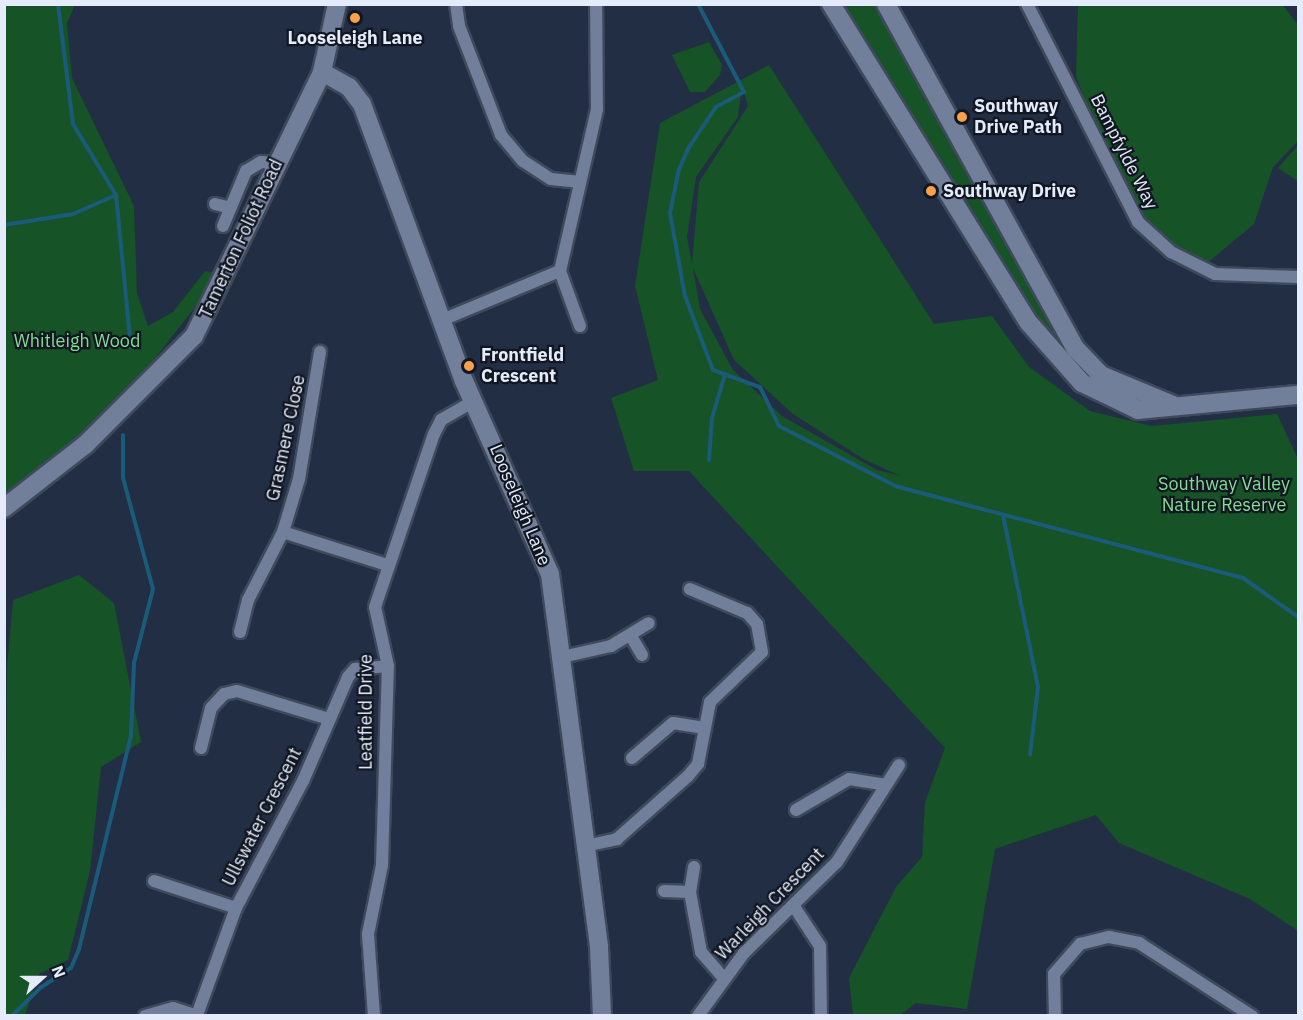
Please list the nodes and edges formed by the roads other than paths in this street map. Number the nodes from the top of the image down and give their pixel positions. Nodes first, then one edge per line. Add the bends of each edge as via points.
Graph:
1 (337, 4) edge
2 (456, 4) edge
3 (596, 4) edge
4 (831, 4) edge
5 (886, 4) edge
6 (1027, 4) edge
7 (322, 72) junction
8 (276, 163) junction
9 (578, 182) junction
10 (215, 204) dead end
11 (231, 208) junction
12 (223, 226) dead end
13 (560, 271) junction
14 (1299, 277) edge
15 (442, 320) junction
16 (580, 326) dead end
17 (320, 351) dead end
18 (1299, 395) edge
19 (472, 402) junction
20 (1180, 407) junction
21 (4, 508) edge
22 (283, 532) junction
23 (387, 565) junction
24 (708, 581) dead end
25 (690, 589) dead end
26 (704, 595) junction
27 (650, 623) dead end
28 (240, 632) dead end
29 (630, 636) junction
30 (642, 655) dead end
31 (562, 657) junction
32 (388, 666) junction
33 (329, 719) junction
34 (705, 728) junction
35 (201, 748) dead end
36 (632, 758) dead end
37 (899, 765) dead end
38 (885, 785) junction
39 (796, 810) dead end
40 (585, 846) junction
41 (694, 867) dead end
42 (153, 881) dead end
43 (664, 891) dead end
44 (690, 892) junction
45 (236, 908) junction
46 (795, 909) junction
47 (724, 978) junction
48 (145, 1016) edge
49 (197, 1016) edge
50 (374, 1016) edge
51 (602, 1016) edge
52 (698, 1016) edge
53 (821, 1016) edge
54 (1055, 1016) edge
55 (1252, 1016) edge

1 - 7 street, Tamerton Foliot Road
2 - 9 street via 459,26 501,135 523,161 551,179
3 - 9 street via 597,109
4 - 20 street via 1050,349 1082,383 1119,403 1138,410
5 - 20 street via 1076,349 1101,375
6 - 14 street, Bampfylde Way via 1138,222 1188,263 1215,274
7 - 8 street, Tamerton Foliot Road
7 - 15 street, Looseleigh Lane via 349,87 362,104
8 - 11 street via 261,162 246,171
8 - 21 street, Tamerton Foliot Road via 225,280 194,336 85,445
9 - 13 street
10 - 11 street
11 - 12 street
13 - 15 street
13 - 16 street
15 - 19 street, Looseleigh Lane
17 - 22 street, Grasmere Close via 299,479
18 - 20 street
19 - 23 street, Leatfield Drive via 441,420
19 - 31 street, Looseleigh Lane via 550,574
22 - 23 street
22 - 28 street, Grasmere Close via 248,600
23 - 32 street, Leatfield Drive via 375,607
24 - 26 street
25 - 26 street
26 - 34 street via 747,613 757,624 762,652 714,697
27 - 29 street
29 - 30 street
29 - 31 street
31 - 40 street, Looseleigh Lane
32 - 33 street, Ullswater Crescent via 355,669
32 - 50 street, Leatfield Drive via 382,865 369,934
33 - 35 street via 237,691 224,694 211,708
33 - 45 street, Ullswater Crescent
34 - 36 street via 673,723
34 - 40 street via 698,764 688,776 617,839
37 - 38 street, Warleigh Crescent
38 - 39 street via 849,779
38 - 46 street, Warleigh Crescent via 837,862
40 - 51 street, Looseleigh Lane
41 - 44 street
42 - 45 street
43 - 44 street
44 - 47 street via 701,952
45 - 49 street, Ullswater Crescent
46 - 47 street, Warleigh Crescent
46 - 53 street via 820,946
47 - 52 street, Warleigh Crescent
48 - 49 street via 173,1008
54 - 55 street via 1054,974 1080,944 1109,937 1139,943

